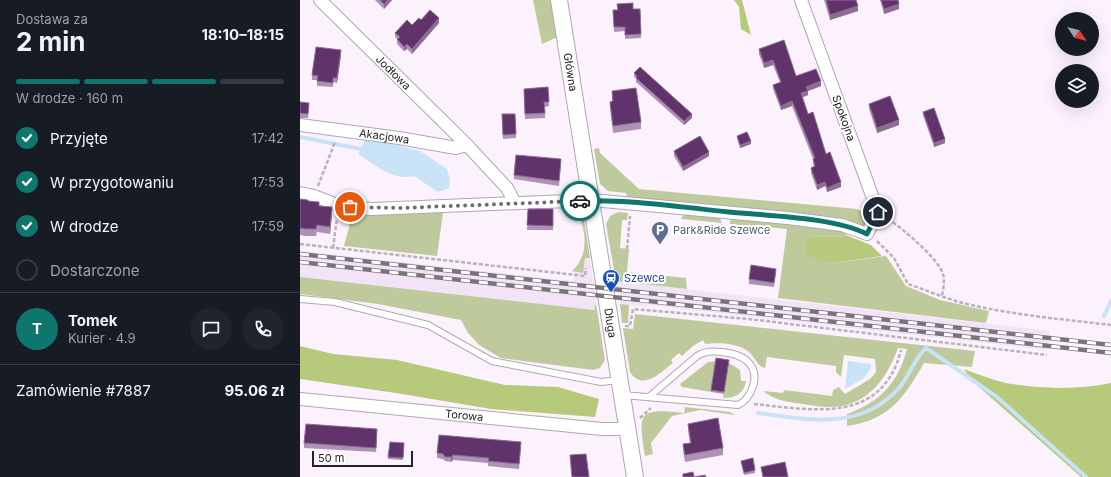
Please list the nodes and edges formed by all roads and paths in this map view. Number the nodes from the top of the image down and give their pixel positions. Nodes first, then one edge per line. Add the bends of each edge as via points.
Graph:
1 (320, 0) edge
2 (559, 0) edge
3 (801, 0) edge
4 (300, 125) edge
5 (583, 144) joint
6 (467, 145) junction
7 (334, 146) dead end
8 (300, 194) edge
9 (314, 196) junction
10 (592, 200) junction
11 (514, 203) junction
12 (340, 206) junction
13 (630, 211) dead end
14 (878, 212) junction
15 (867, 234) junction
16 (300, 244) edge
17 (333, 248) junction
18 (627, 249) dead end
19 (586, 266) dead end
20 (942, 296) junction
21 (300, 299) edge
22 (620, 325) dead end
23 (1111, 325) edge
24 (901, 350) dead end
25 (1047, 355) dead end
26 (620, 380) junction
27 (622, 395) junction
28 (650, 396) junction
29 (300, 399) edge
30 (743, 403) junction
31 (658, 406) dead end
32 (633, 426) junction
33 (636, 477) edge

1 - 6 street, Jodłowa
2 - 5 street, Główna
3 - 14 street, Spokojna
4 - 6 street, Akacjowa via 456,148
5 - 10 street, Długa
6 - 11 street, Jodłowa via 507,188
7 - 9 path
8 - 9 street
9 - 12 street
10 - 11 street
10 - 15 street via 788,218 842,225
10 - 26 street, Długa
11 - 12 street via 372,208
12 - 17 path
13 - 18 path
14 - 15 street
14 - 20 path via 904,230 933,260 943,274
15 - 20 path via 882,244 894,258 908,284
16 - 17 path
17 - 19 path via 585,276
20 - 23 path via 1016,313
21 - 26 lane via 335,302 428,325 492,361 601,382
22 - 25 path via 630,326 633,309 749,319
24 - 30 path via 898,364 881,389 852,407 838,410 802,409
26 - 27 street, Długa
27 - 28 lane
27 - 32 street, Długa
28 - 30 lane via 738,406
28 - 30 lane via 697,356 711,351 735,353 752,366 753,388
29 - 32 street, Torowa via 594,428
31 - 32 path via 646,410
32 - 33 street, Długa

